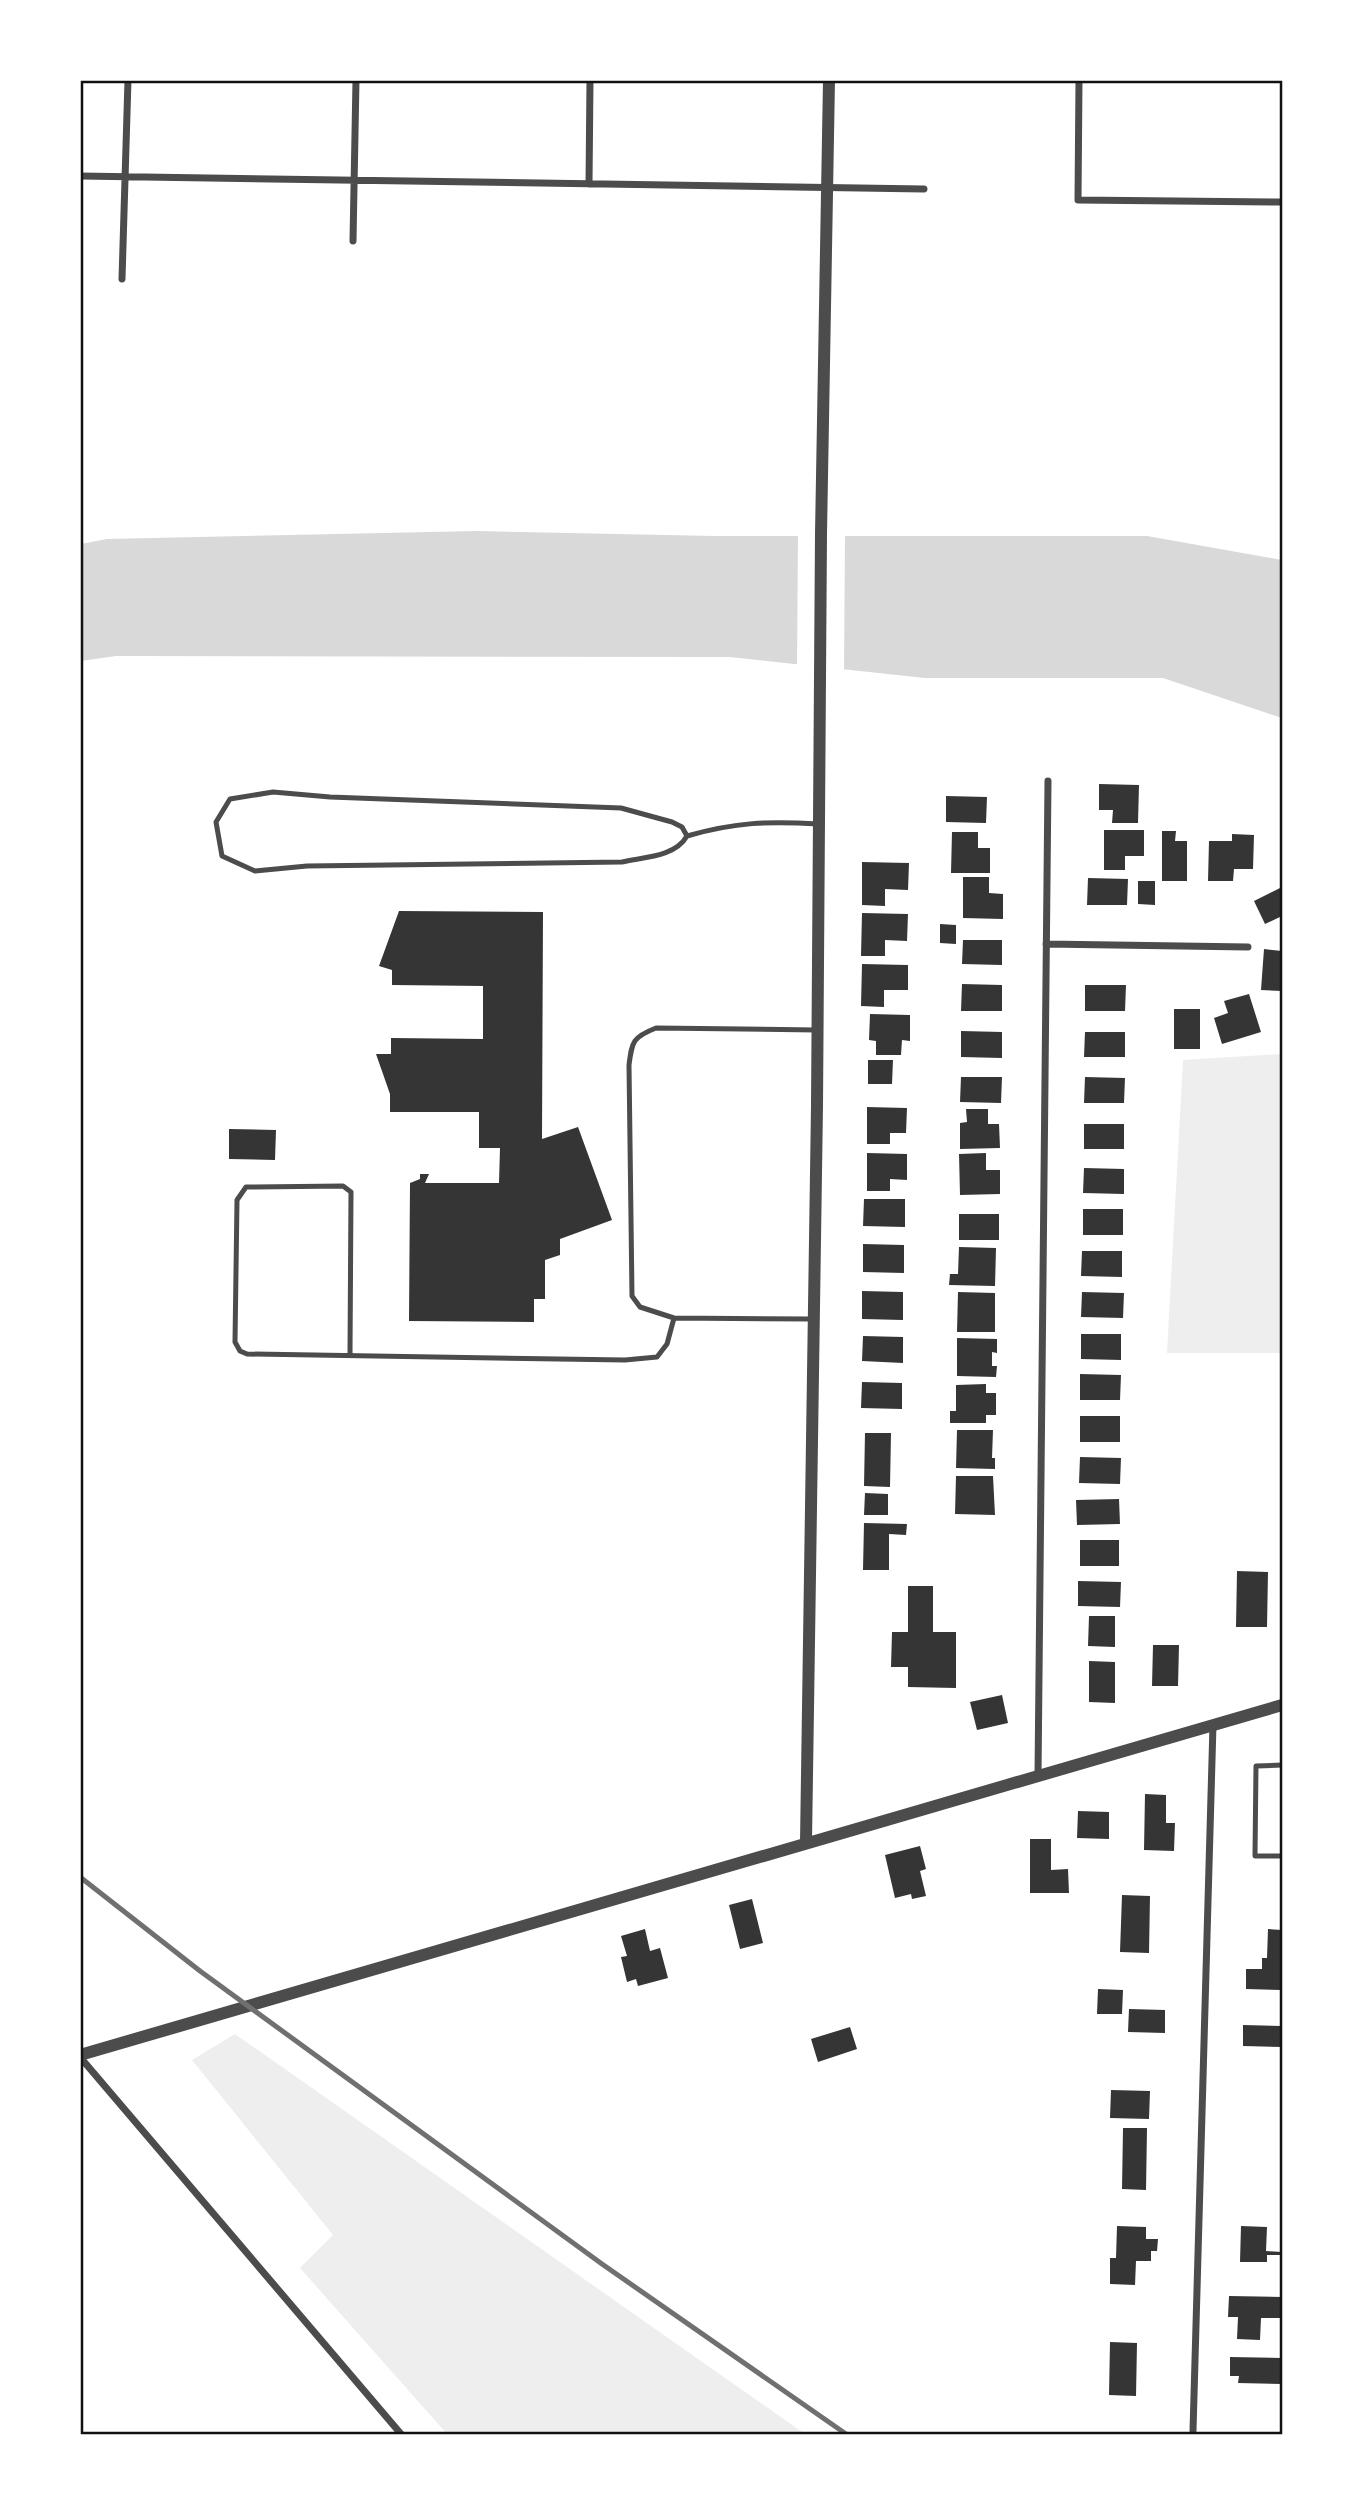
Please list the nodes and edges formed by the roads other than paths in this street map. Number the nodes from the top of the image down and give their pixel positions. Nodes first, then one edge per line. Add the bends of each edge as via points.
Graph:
1 (128, 80) edge
2 (356, 80) edge
3 (590, 80) edge
4 (829, 80) edge
5 (1079, 80) edge
6 (80, 176) edge
7 (126, 177) junction
8 (355, 180) junction
9 (589, 184) junction
10 (827, 188) junction
11 (924, 188) dead end
12 (1283, 202) edge
13 (352, 241) dead end
14 (122, 279) dead end
15 (1048, 781) dead end
16 (819, 824) junction
17 (687, 836) junction
18 (1046, 944) junction
19 (1248, 947) dead end
20 (817, 1030) junction
21 (674, 1318) junction
22 (813, 1318) junction
23 (350, 1355) junction
24 (1283, 1705) edge
25 (1213, 1725) junction
26 (1283, 1765) edge
27 (1038, 1775) junction
28 (806, 1842) junction
29 (1283, 1856) edge
30 (80, 2056) edge
31 (1193, 2431) dead end
32 (401, 2434) edge

1 - 7 street
2 - 8 street
3 - 9 street
4 - 10 street
5 - 12 street via 1078,200
6 - 7 street
7 - 8 street
7 - 14 street
8 - 9 street
8 - 13 street
9 - 10 street
10 - 11 street
10 - 16 street
15 - 18 street
16 - 17 lane via 742,823
16 - 20 street
17 - 17 lane via 672,822 621,808 273,792 230,799 216,822 222,856 255,871 307,866 622,862 669,852
18 - 19 street
18 - 27 street
20 - 21 lane via 656,1027 638,1035 631,1047 632,1296 640,1307
20 - 22 street
21 - 22 lane
21 - 23 lane via 667,1344 657,1357
22 - 28 street
23 - 23 lane via 240,1351 235,1342 237,1200 246,1187 343,1186 351,1192
24 - 25 street
25 - 27 street
25 - 31 street
26 - 29 lane via 1256,1766 1255,1856
27 - 28 street
28 - 30 street
30 - 32 street

